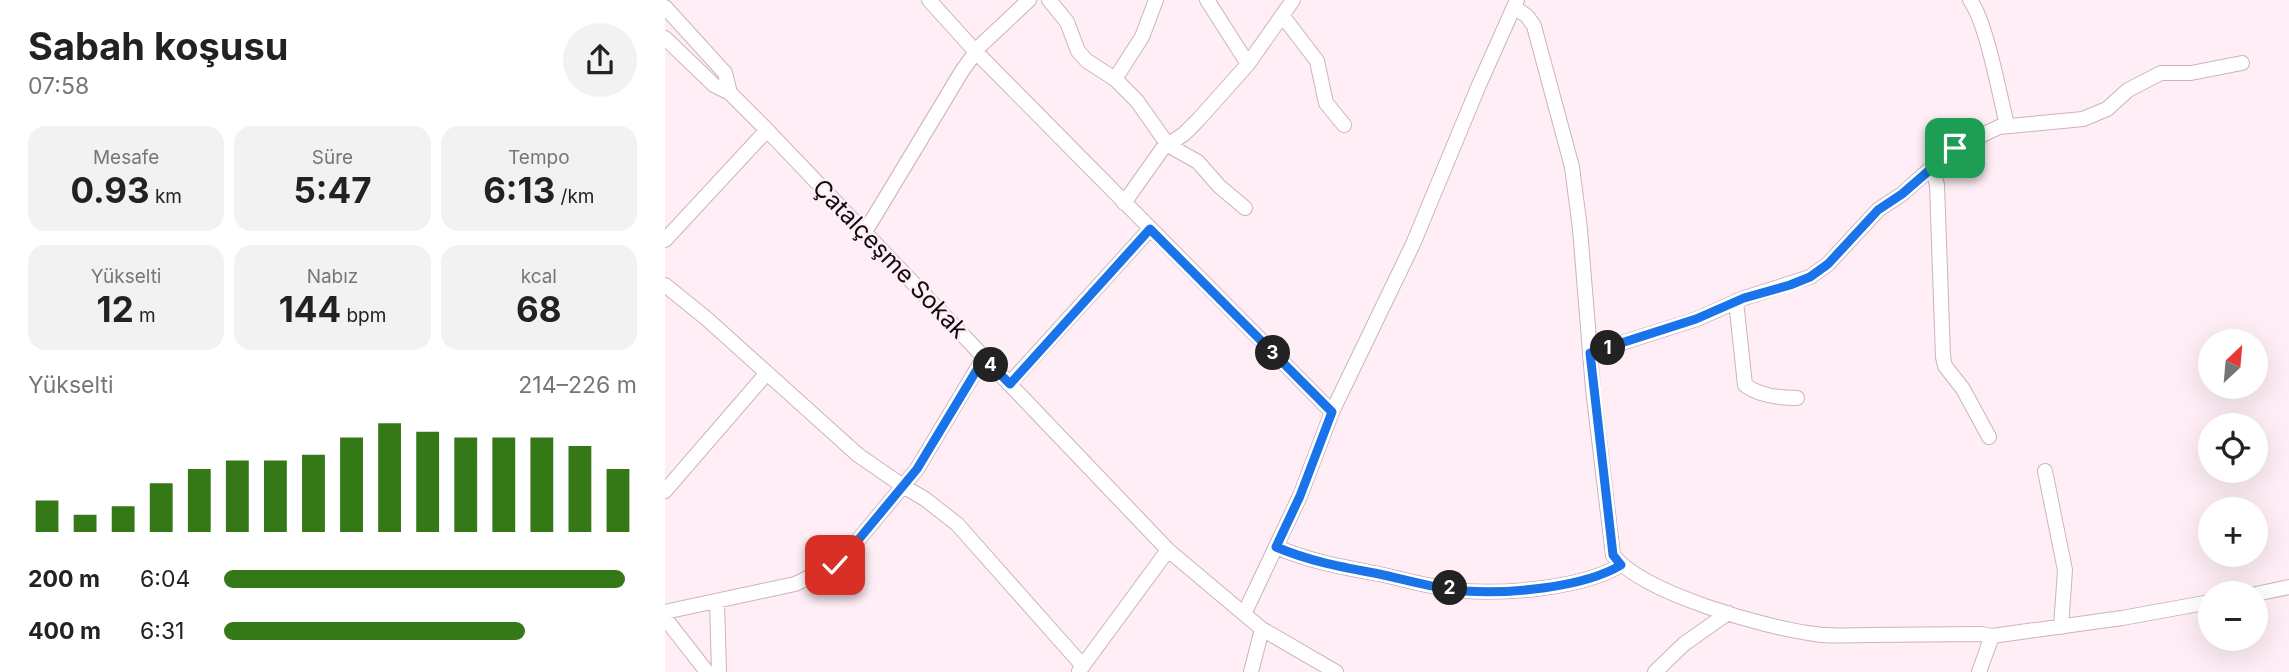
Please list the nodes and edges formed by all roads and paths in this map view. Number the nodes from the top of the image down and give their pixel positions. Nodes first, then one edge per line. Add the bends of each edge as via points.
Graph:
1 (929, 0) edge
2 (1029, 0) edge
3 (1049, 0) edge
4 (1156, 0) edge
5 (1207, 0) edge
6 (1293, 0) edge
7 (1970, 0) edge
8 (1516, 4) edge
9 (665, 7) edge
10 (1015, 7) edge
11 (1282, 15) junction
12 (665, 38) edge
13 (976, 52) junction
14 (2242, 63) dead end
15 (1248, 64) junction
16 (1115, 79) junction
17 (730, 93) junction
18 (1344, 125) dead end
19 (2007, 125) junction
20 (767, 130) junction
21 (1168, 145) junction
22 (1933, 167) junction
23 (1124, 203) junction
24 (1245, 208) dead end
25 (1150, 229) junction
26 (865, 232) junction
27 (665, 240) edge
28 (665, 285) edge
29 (1736, 301) junction
30 (1590, 353) junction
31 (984, 358) junction
32 (766, 374) junction
33 (1010, 384) junction
34 (1797, 398) dead end
35 (1332, 412) junction
36 (1989, 437) dead end
37 (2045, 471) dead end
38 (903, 486) junction
39 (665, 491) edge
40 (1276, 547) junction
41 (1168, 550) junction
42 (1621, 565) junction
43 (2289, 587) edge
44 (2268, 591) edge
45 (717, 602) junction
46 (2198, 604) edge
47 (665, 612) edge
48 (1728, 613) junction
49 (1244, 614) junction
50 (665, 618) edge
51 (2061, 626) junction
52 (1262, 629) junction
53 (1992, 636) junction
54 (1080, 669) edge
55 (706, 672) edge
56 (719, 672) edge
57 (1251, 672) edge
58 (1336, 672) edge
59 (1655, 672) edge
60 (1979, 672) edge

1 - 13 street
2 - 10 street
3 - 16 street via 1067,22 1078,51
4 - 16 street via 1142,37
5 - 15 street
6 - 11 street
7 - 19 street via 1982,26
8 - 30 street via 1534,26 1572,166
8 - 35 street via 1413,244
9 - 17 street via 725,73
10 - 13 street
11 - 15 street
11 - 18 street via 1317,61 1326,103
12 - 17 street via 714,85
13 - 23 street
13 - 26 street
14 - 19 street via 2191,73 2161,73 2083,119
15 - 21 street via 1199,119
16 - 21 street
17 - 20 street, Çatalçeşme Sokak
19 - 22 street via 1955,148
20 - 26 street, Çatalçeşme Sokak
20 - 27 street
21 - 23 street
21 - 24 street via 1198,162
22 - 29 street via 1878,210 1810,277
22 - 36 street via 1943,357
23 - 25 street
25 - 33 street
25 - 35 street
26 - 31 street, Çatalçeşme Sokak
28 - 32 street
29 - 30 street via 1696,319
29 - 34 street via 1745,385 1753,391
30 - 42 street via 1613,555
31 - 33 street, Çatalçeşme Sokak
31 - 38 street
32 - 38 street via 858,455
32 - 39 street
33 - 41 street, Çatalçeşme Sokak
35 - 40 street
37 - 51 street via 2065,570
38 - 45 street via 835,565 795,584
38 - 54 street via 957,524
40 - 42 street via 1307,560 1463,591 1576,582
40 - 49 street
41 - 49 street, Çatalçeşme Sokak
41 - 54 street
42 - 48 street via 1669,591
43 - 44 street
45 - 47 street
45 - 56 street
46 - 51 street
48 - 53 street via 1817,635
48 - 59 street via 1684,644
49 - 52 street, Çatalçeşme Sokak
50 - 55 street
51 - 53 street
52 - 57 street
52 - 58 street, Çatalçeşme Sokak
53 - 60 street

